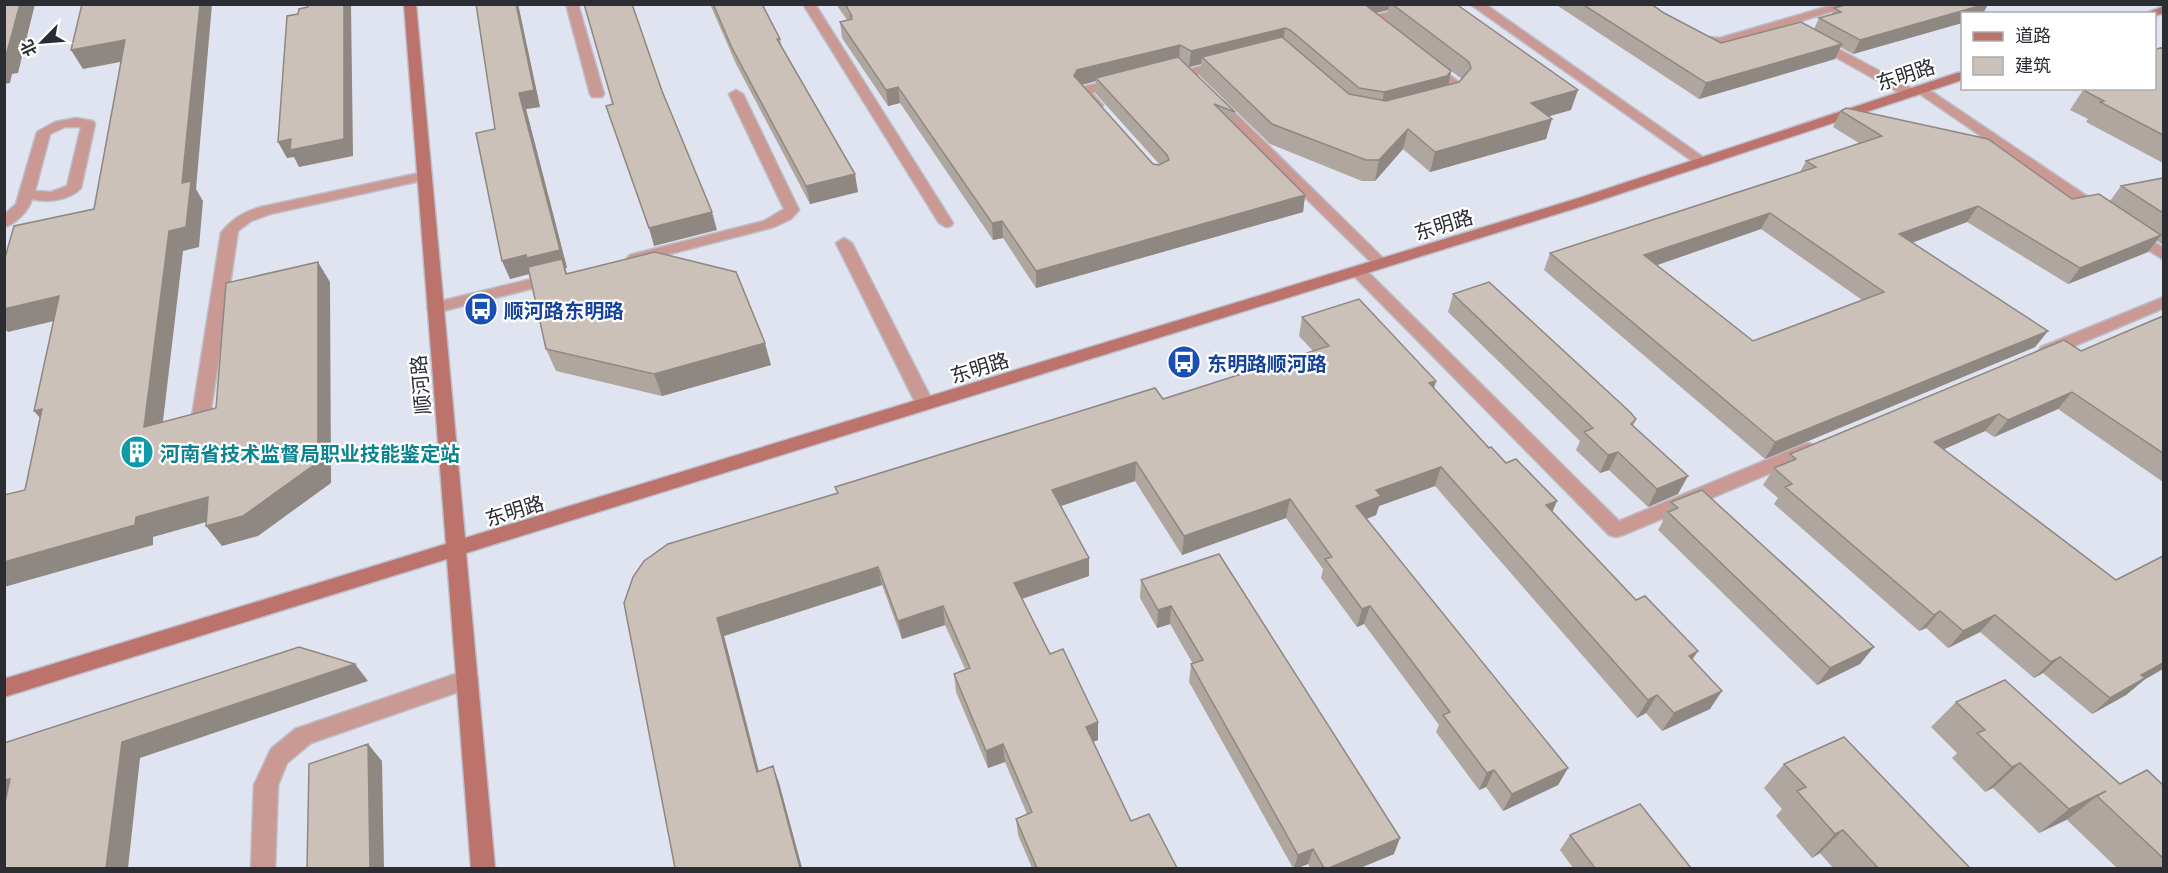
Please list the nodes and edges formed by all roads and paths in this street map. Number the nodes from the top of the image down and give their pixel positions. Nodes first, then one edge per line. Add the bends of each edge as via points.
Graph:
1 (410, 4) edge
2 (572, 4) edge
3 (808, 4) edge
4 (1437, 4) edge
5 (1476, 4) edge
6 (1850, 4) edge
7 (1796, 30) junction
8 (1389, 33) edge
9 (1685, 34) edge
10 (1415, 53) edge
11 (1240, 60) edge
12 (1159, 72) edge
13 (1961, 76) edge
14 (1137, 78) edge
15 (1195, 81) junction
16 (1916, 91) junction
17 (597, 94) dead end
18 (736, 94) dead end
19 (1426, 103) edge
20 (1106, 116) edge
21 (1703, 162) junction
22 (424, 176) junction
23 (27, 193) junction
24 (2106, 215) edge
25 (4, 223) edge
26 (946, 224) dead end
27 (2125, 229) edge
28 (844, 243) dead end
29 (2163, 255) edge
30 (619, 262) edge
31 (1381, 264) junction
32 (1358, 271) junction
33 (573, 273) edge
34 (2163, 302) edge
35 (435, 308) junction
36 (2032, 357) edge
37 (926, 404) junction
38 (201, 416) edge
39 (1824, 444) edge
40 (456, 549) junction
41 (467, 680) junction
42 (4, 688) edge
43 (262, 868) edge
44 (483, 868) edge

1 - 22 street, 顺河路
2 - 17 street
3 - 26 street
4 - 8 street via 1372,20
5 - 21 street
6 - 7 street
7 - 9 street via 1720,42 1694,40
7 - 16 street
10 - 19 street via 1458,86 1449,97
11 - 15 street
12 - 15 street via 1180,67
13 - 16 street, 东明路
14 - 20 street via 1083,91
15 - 31 street
16 - 21 street, 东明路
16 - 24 street
18 - 30 street via 792,210 769,224
21 - 31 street, 东明路
22 - 35 street, 顺河路
22 - 38 street via 266,210 236,224 229,233
23 - 23 street via 39,198 74,188 88,124 67,122 44,132
23 - 25 street via 23,206
27 - 29 street
28 - 37 street
31 - 32 street, 东明路
32 - 37 street, 东明路
32 - 39 street via 1616,530
33 - 35 street
34 - 36 street
35 - 40 street, 顺河路
37 - 40 street, 东明路
40 - 41 street, 顺河路
40 - 42 street, 东明路
41 - 43 street via 303,736 279,756 266,785
41 - 44 street, 顺河路

